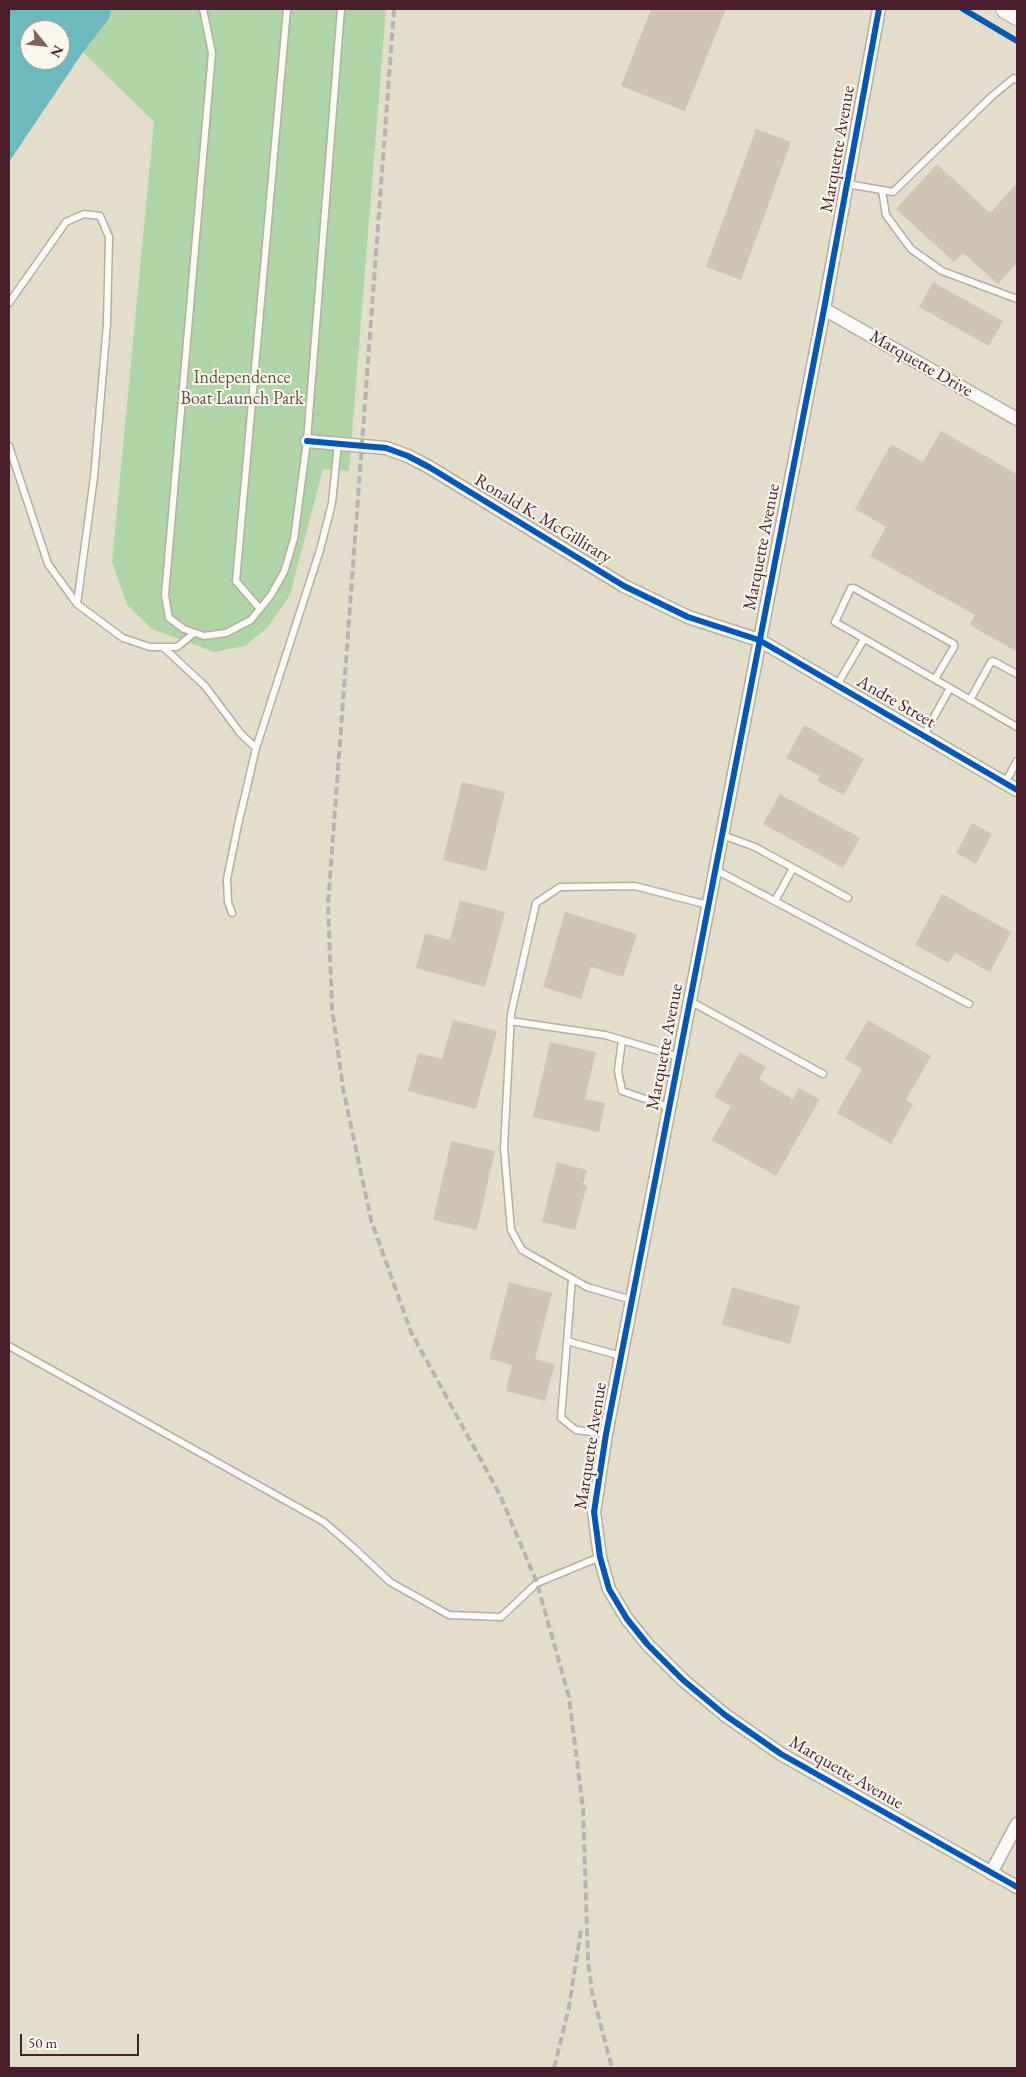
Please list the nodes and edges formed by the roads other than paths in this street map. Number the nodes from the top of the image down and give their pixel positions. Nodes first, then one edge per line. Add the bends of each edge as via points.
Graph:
1 (203, 9) edge
2 (286, 9) edge
3 (340, 9) edge
4 (879, 9) edge
5 (1005, 9) edge
6 (1017, 16) edge
7 (1017, 80) edge
8 (847, 184) junction
9 (882, 190) junction
10 (1017, 299) edge
11 (9, 303) edge
12 (824, 309) junction
13 (1017, 419) edge
14 (307, 440) junction
15 (338, 443) junction
16 (9, 446) edge
17 (77, 604) junction
18 (260, 609) junction
19 (194, 633) junction
20 (864, 639) junction
21 (759, 640) junction
22 (163, 647) junction
23 (1017, 674) edge
24 (935, 679) junction
25 (837, 685) junction
26 (950, 688) junction
27 (970, 700) junction
28 (1017, 726) edge
29 (924, 735) junction
30 (256, 748) junction
31 (1017, 761) edge
32 (1006, 783) junction
33 (1017, 790) edge
34 (722, 835) junction
35 (793, 868) junction
36 (715, 869) junction
37 (848, 898) dead end
38 (775, 901) junction
39 (708, 905) junction
40 (232, 913) dead end
41 (690, 1001) junction
42 (968, 1004) dead end
43 (510, 1021) junction
44 (622, 1040) junction
45 (678, 1057) junction
46 (823, 1074) dead end
47 (669, 1107) junction
48 (572, 1279) junction
49 (632, 1300) junction
50 (567, 1341) junction
51 (9, 1346) edge
52 (621, 1356) junction
53 (606, 1434) junction
54 (600, 1557) junction
55 (1017, 1824) edge
56 (991, 1872) junction
57 (1017, 1887) edge

1 - 19 lane via 212,53 164,595 169,618
2 - 18 lane via 236,581
3 - 14 lane
4 - 8 street, Marquette Avenue
5 - 6 main road
7 - 9 lane via 1014,78 992,97 893,192
8 - 9 lane
8 - 12 street, Marquette Avenue
9 - 10 lane via 886,214 911,249 942,271
11 - 17 lane via 66,222 84,214 100,216 109,237 108,324 94,476
12 - 13 street, Marquette Drive
12 - 21 street, Marquette Avenue
14 - 15 street, Ronald K. McGillirary
14 - 18 lane via 294,539 284,572
15 - 21 street, Ronald K. McGillirary via 386,448 408,456 624,586 688,617
15 - 30 lane via 332,503 320,550
16 - 17 lane via 48,564
17 - 22 lane via 123,638 150,647
18 - 19 lane via 251,620 226,633 204,636
19 - 22 lane via 177,647
20 - 24 lane
20 - 24 lane via 835,622 852,588 954,644
20 - 25 lane
21 - 25 street, Andre Street
21 - 34 street, Marquette Avenue
22 - 30 lane via 205,686 241,734
23 - 27 lane via 991,662
24 - 26 lane
25 - 29 street, Andre Street
26 - 27 lane
26 - 29 lane
27 - 28 lane
29 - 32 street, Andre Street
30 - 40 lane via 228,879 228,902
31 - 32 lane
32 - 33 street, Andre Street
34 - 35 lane via 754,847
34 - 36 street, Marquette Avenue
35 - 37 lane
35 - 38 lane
36 - 38 lane
36 - 39 street, Marquette Avenue
38 - 42 lane
39 - 41 street, Marquette Avenue
39 - 43 lane via 635,886 560,887 536,903
41 - 45 street, Marquette Avenue
41 - 46 lane
43 - 44 lane
43 - 48 lane via 504,1148 511,1230 522,1250
44 - 45 lane
44 - 47 lane via 618,1071 622,1091
45 - 47 street, Marquette Avenue
47 - 49 street, Marquette Avenue
48 - 49 lane via 587,1287
48 - 50 lane
49 - 52 street, Marquette Avenue
50 - 52 lane
50 - 53 lane via 561,1418 576,1430
51 - 54 lane via 324,1522 390,1582 449,1615 501,1617 538,1583
52 - 53 street, Marquette Avenue
53 - 54 street, Marquette Avenue via 594,1512
54 - 56 street, Marquette Avenue via 609,1588 627,1619 683,1680 725,1715 781,1754
55 - 56 street
56 - 57 street, Marquette Avenue

